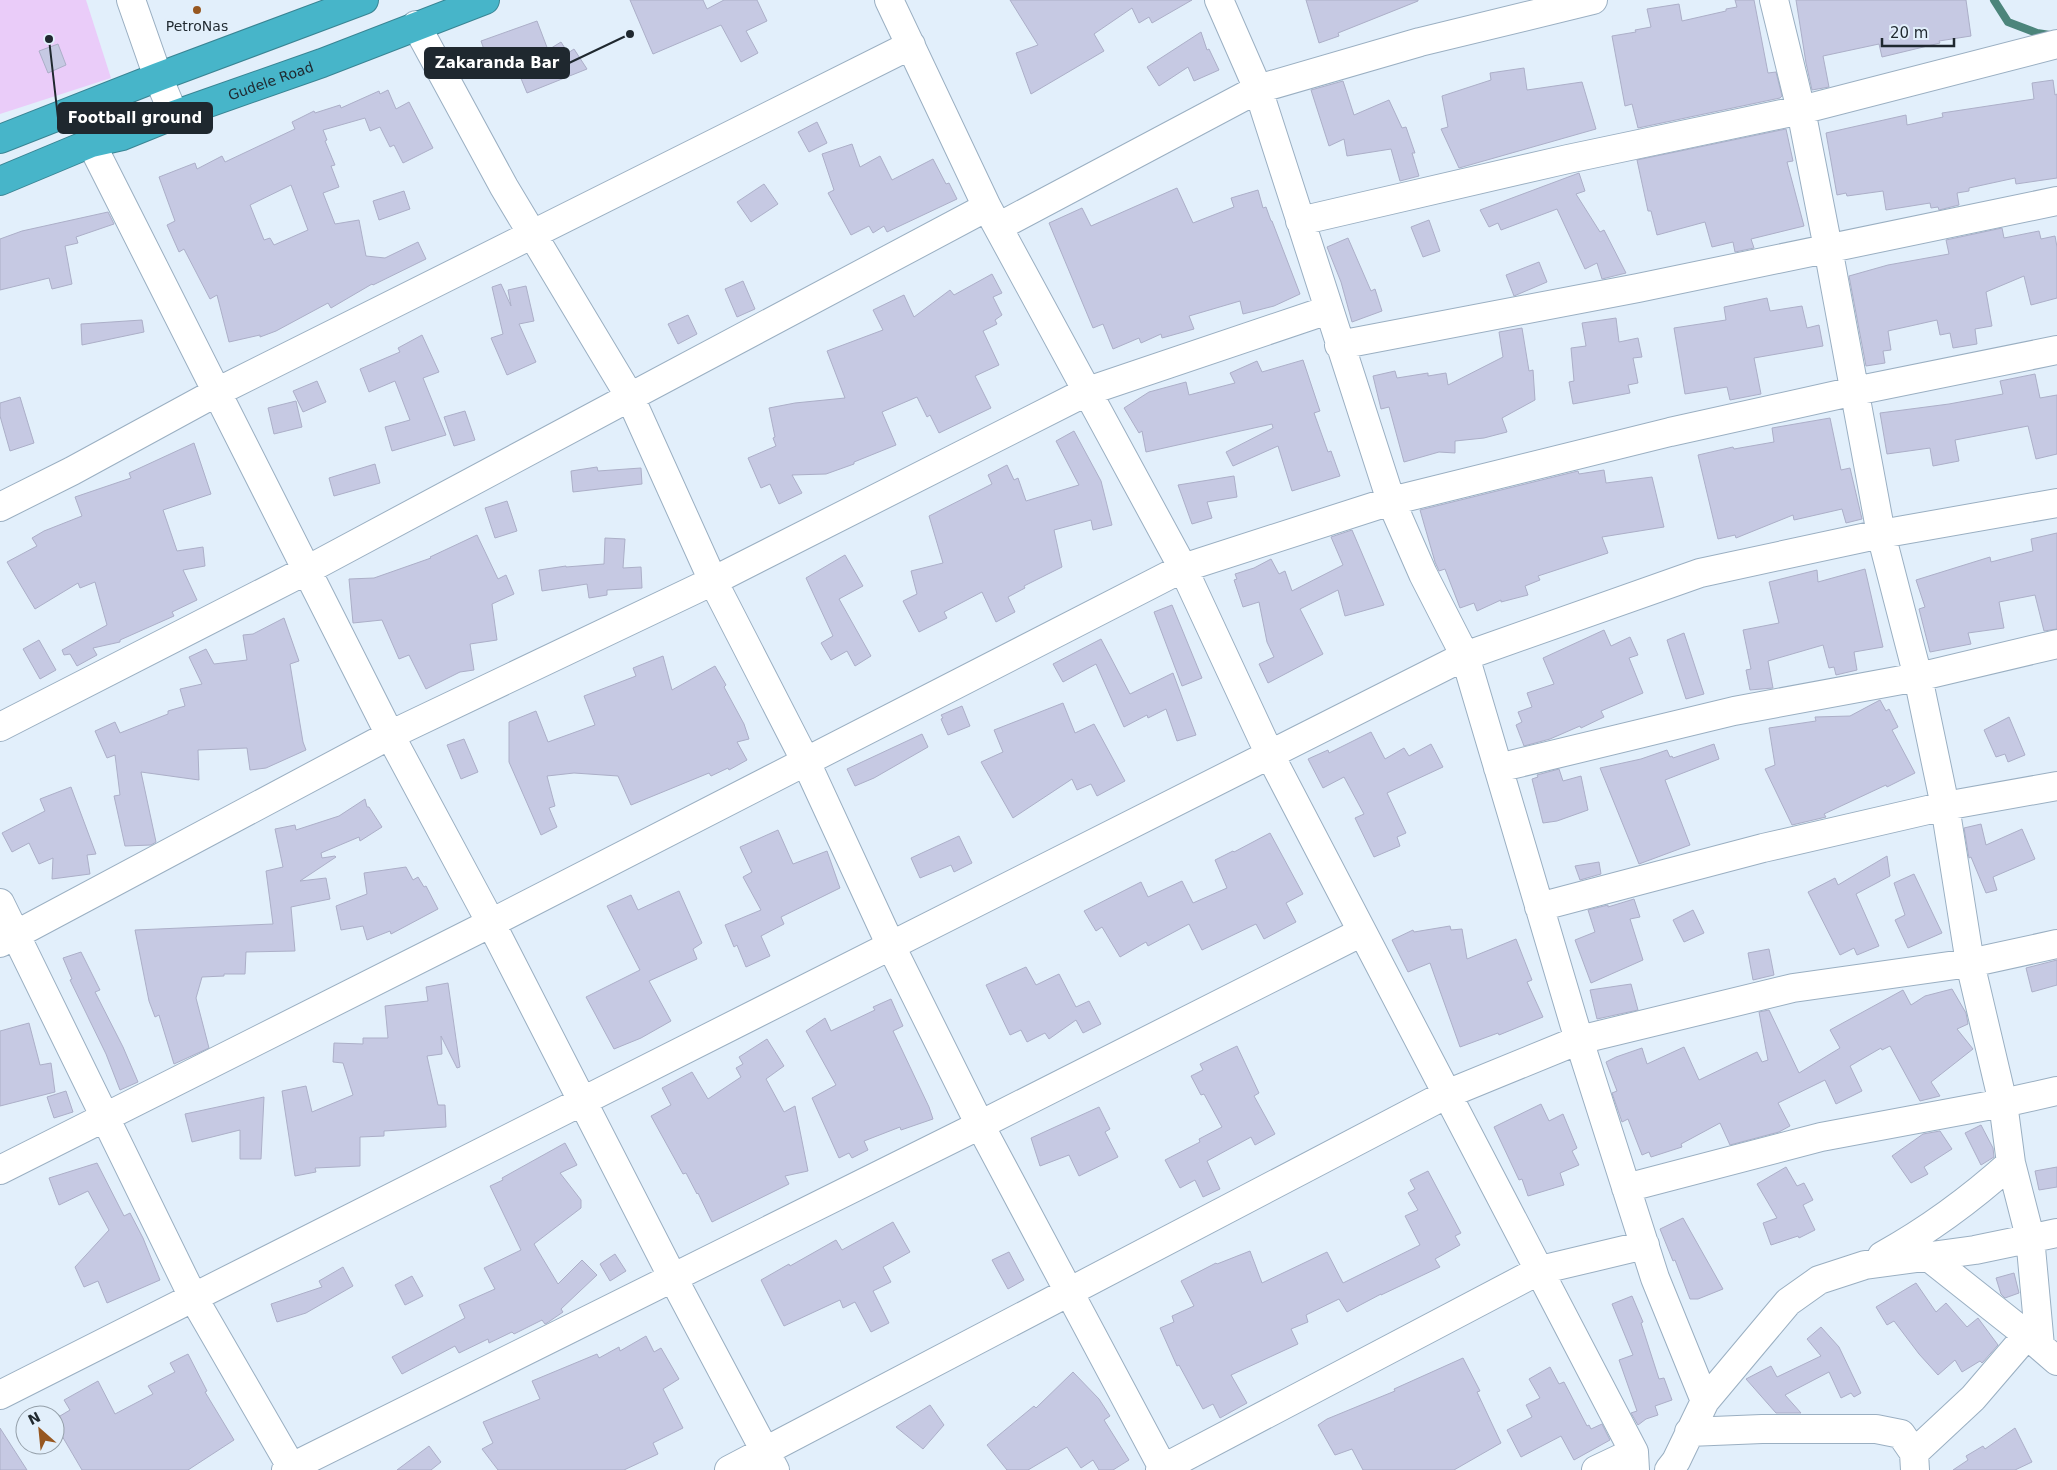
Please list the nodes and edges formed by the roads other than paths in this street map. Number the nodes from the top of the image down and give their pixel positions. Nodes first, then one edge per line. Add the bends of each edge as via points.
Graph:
1 (131, 0) edge
2 (364, 0) edge
3 (485, 0) edge
4 (890, 0) edge
5 (1219, 0) edge
6 (1592, 0) edge
7 (1774, 0) edge
8 (416, 26) junction
9 (2057, 44) edge
10 (911, 45) junction
11 (158, 77) junction
12 (1258, 89) junction
13 (1800, 110) junction
14 (174, 115) junction
15 (0, 139) edge
16 (91, 143) junction
17 (0, 181) edge
18 (2057, 201) edge
19 (993, 216) junction
20 (1300, 221) junction
21 (532, 234) junction
22 (1828, 248) junction
23 (1328, 310) junction
24 (1339, 346) junction
25 (2057, 350) edge
26 (1088, 391) junction
27 (1855, 391) junction
28 (217, 392) junction
29 (630, 397) junction
30 (1391, 501) junction
31 (2057, 503) edge
32 (0, 507) edge
33 (1881, 534) junction
34 (1183, 568) junction
35 (307, 570) junction
36 (713, 582) junction
37 (2057, 644) edge
38 (1465, 656) junction
39 (1918, 677) junction
40 (0, 727) edge
41 (390, 735) junction
42 (1270, 755) junction
43 (806, 762) junction
44 (1498, 768) junction
45 (2057, 786) edge
46 (1945, 806) junction
47 (0, 903) edge
48 (1539, 907) junction
49 (491, 923) junction
50 (1362, 932) junction
51 (8, 939) edge
52 (2057, 944) edge
53 (890, 946) junction
54 (1970, 963) junction
55 (1579, 1040) junction
56 (2057, 1091) edge
57 (1447, 1094) junction
58 (582, 1101) junction
59 (2003, 1104) junction
60 (104, 1117) junction
61 (980, 1125) junction
62 (2011, 1163) junction
63 (0, 1170) edge
64 (1626, 1188) junction
65 (2057, 1232) edge
66 (2030, 1237) junction
67 (1645, 1245) junction
68 (1926, 1255) junction
69 (1865, 1265) junction
70 (1540, 1270) junction
71 (673, 1278) junction
72 (1070, 1292) junction
73 (193, 1297) junction
74 (2041, 1347) edge
75 (0, 1395) edge
76 (1705, 1400) junction
77 (1689, 1432) junction
78 (770, 1461) edge
79 (1635, 1461) edge
80 (1914, 1462) edge
81 (290, 1469) edge
82 (729, 1470) edge
83 (1160, 1470) edge
84 (1164, 1470) edge
85 (1596, 1470) edge
86 (1669, 1470) edge

1 - 11 street
2 - 11 highway
3 - 8 highway, Gudele Road
4 - 10 street
5 - 12 street
6 - 12 street via 1420,42
7 - 13 street
8 - 14 highway, Gudele Road
8 - 21 street
9 - 13 street
10 - 19 street
10 - 21 street
11 - 14 street
11 - 15 highway
12 - 19 street
12 - 20 street
13 - 20 street
13 - 22 street
14 - 16 highway, Gudele Road via 122,136
16 - 17 highway, Gudele Road
16 - 28 street
18 - 22 street
19 - 26 street
19 - 29 street
20 - 23 street
21 - 28 street
21 - 29 street
22 - 24 street
22 - 27 street
23 - 24 street
23 - 26 street
24 - 30 street
25 - 27 street
26 - 34 street
26 - 36 street
27 - 30 street via 1670,432
27 - 33 street
28 - 32 street
28 - 35 street
29 - 35 street
29 - 36 street
30 - 34 street
30 - 38 street via 1422,574
31 - 33 street
33 - 38 street via 1700,573
33 - 39 street
34 - 42 street
34 - 43 street
35 - 40 street
35 - 41 street
36 - 41 street
36 - 43 street
37 - 39 street
38 - 42 street
38 - 44 street
39 - 44 street via 1734,711
39 - 46 street
41 - 49 street
41 - 51 street
42 - 50 street
42 - 53 street
43 - 49 street
43 - 53 street
44 - 48 street
45 - 46 street
46 - 48 street via 1763,848
46 - 54 street
47 - 51 street
48 - 55 street
49 - 58 street
49 - 60 street
50 - 57 street
50 - 61 street
51 - 60 street
52 - 54 street
53 - 58 street
53 - 61 street
54 - 55 street via 1793,988
54 - 59 street
55 - 57 street
55 - 64 street
56 - 59 street
57 - 70 street
57 - 72 street
58 - 71 street
58 - 73 street
59 - 62 street
59 - 64 street via 1821,1137
60 - 63 street
60 - 73 street
61 - 71 street
61 - 72 street
62 - 66 street
62 - 69 street via 1978,1193 1932,1226
64 - 67 street
65 - 66 street
66 - 68 street via 1975,1250
66 - 74 street
67 - 70 street
67 - 76 street via 1655,1278
68 - 69 street
68 - 74 street
69 - 76 street via 1819,1280 1788,1302
70 - 79 street
70 - 83 street
71 - 78 street
71 - 81 street
72 - 78 street
72 - 84 street
73 - 75 street
73 - 81 street
74 - 80 street via 1973,1398
76 - 77 street
77 - 80 street via 1876,1429 1901,1434
77 - 86 street
78 - 82 street
79 - 85 street

